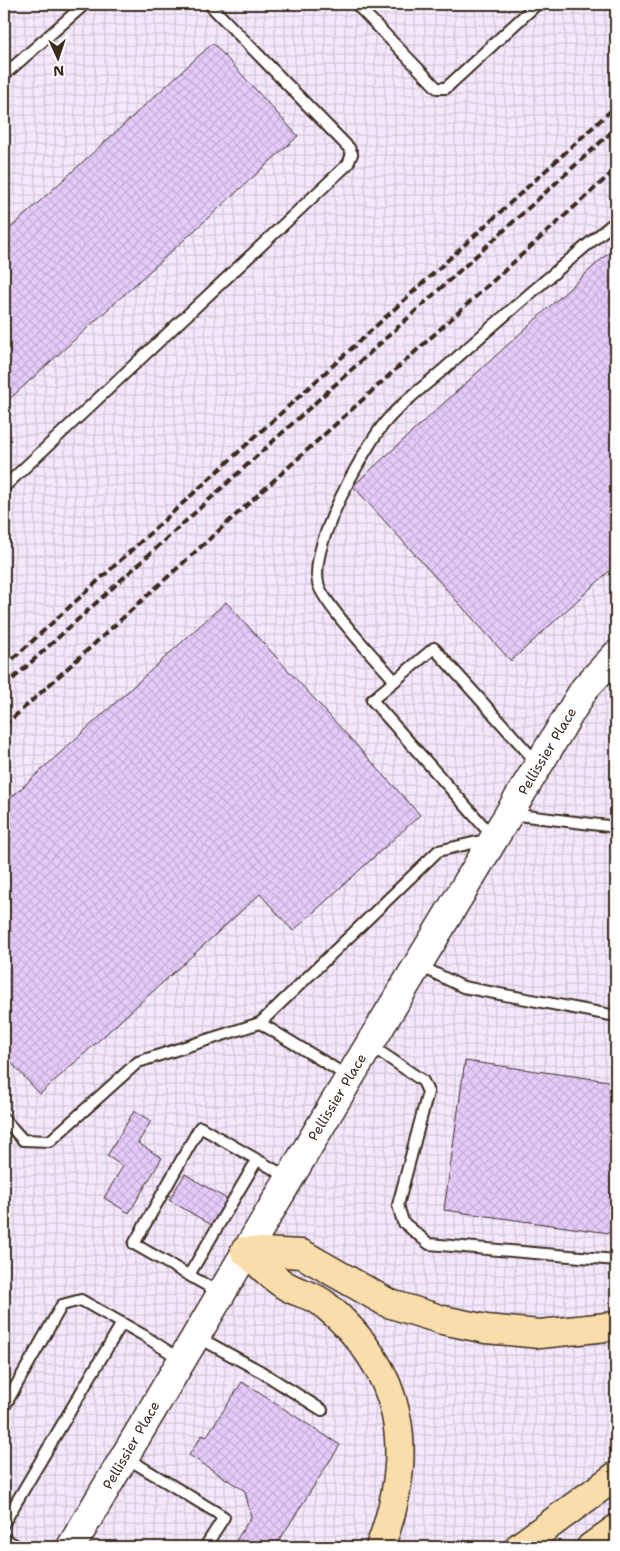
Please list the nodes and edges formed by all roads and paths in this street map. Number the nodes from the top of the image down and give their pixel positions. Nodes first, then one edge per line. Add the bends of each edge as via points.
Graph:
1 (85, 4) edge
2 (209, 4) edge
3 (356, 4) edge
4 (537, 4) edge
5 (4, 75) edge
6 (616, 221) edge
7 (4, 487) edge
8 (616, 655) edge
9 (395, 681) junction
10 (539, 765) junction
11 (509, 814) junction
12 (616, 827) edge
13 (494, 838) junction
14 (417, 965) junction
15 (616, 1016) edge
16 (260, 1022) junction
17 (369, 1044) junction
18 (350, 1077) junction
19 (4, 1119) edge
20 (257, 1160) junction
21 (289, 1178) junction
22 (245, 1251) junction
23 (616, 1260) edge
24 (189, 1275) junction
25 (220, 1293) junction
26 (122, 1323) junction
27 (616, 1326) edge
28 (196, 1335) junction
29 (181, 1360) junction
30 (4, 1406) edge
31 (322, 1410) dead end
32 (124, 1456) junction
33 (616, 1476) edge
34 (4, 1523) edge
35 (616, 1529) edge
36 (4, 1539) edge
37 (18, 1547) edge
38 (71, 1547) edge
39 (205, 1547) edge
40 (380, 1547) edge
41 (519, 1547) edge
42 (592, 1547) edge

1 - 5 lane
2 - 7 lane via 349,148 352,154 348,164
3 - 4 lane via 441,89 446,88
6 - 9 lane via 384,424 344,491 321,547 316,567 318,585 331,606
8 - 10 main road, Pellissier Place via 585,688
9 - 10 lane via 434,648
9 - 13 lane via 372,701
10 - 11 main road, Pellissier Place
11 - 12 lane
11 - 13 main road, Pellissier Place
13 - 14 main road, Pellissier Place
13 - 16 lane via 438,851
14 - 15 lane via 463,987
14 - 17 main road, Pellissier Place
16 - 18 lane
16 - 19 lane via 138,1062 50,1141 23,1140
17 - 18 main road, Pellissier Place
17 - 23 lane via 424,1081 428,1092 398,1205 403,1222 429,1244
18 - 21 main road, Pellissier Place
20 - 21 lane
20 - 24 lane
20 - 24 lane via 200,1128 134,1244
21 - 22 main road, Pellissier Place
22 - 25 main road, Pellissier Place
22 - 27 highway via 302,1254 388,1303 486,1329 540,1334
22 - 40 highway via 284,1285 322,1302 350,1328 380,1372 397,1421 400,1448 400,1477
24 - 25 lane
25 - 28 main road, Pellissier Place
26 - 29 lane
26 - 30 lane via 81,1300 62,1305
26 - 34 lane
28 - 29 main road, Pellissier Place
28 - 31 lane
29 - 32 main road, Pellissier Place
32 - 38 main road, Pellissier Place
32 - 39 lane via 224,1517
33 - 41 highway
35 - 42 highway
36 - 37 lane

